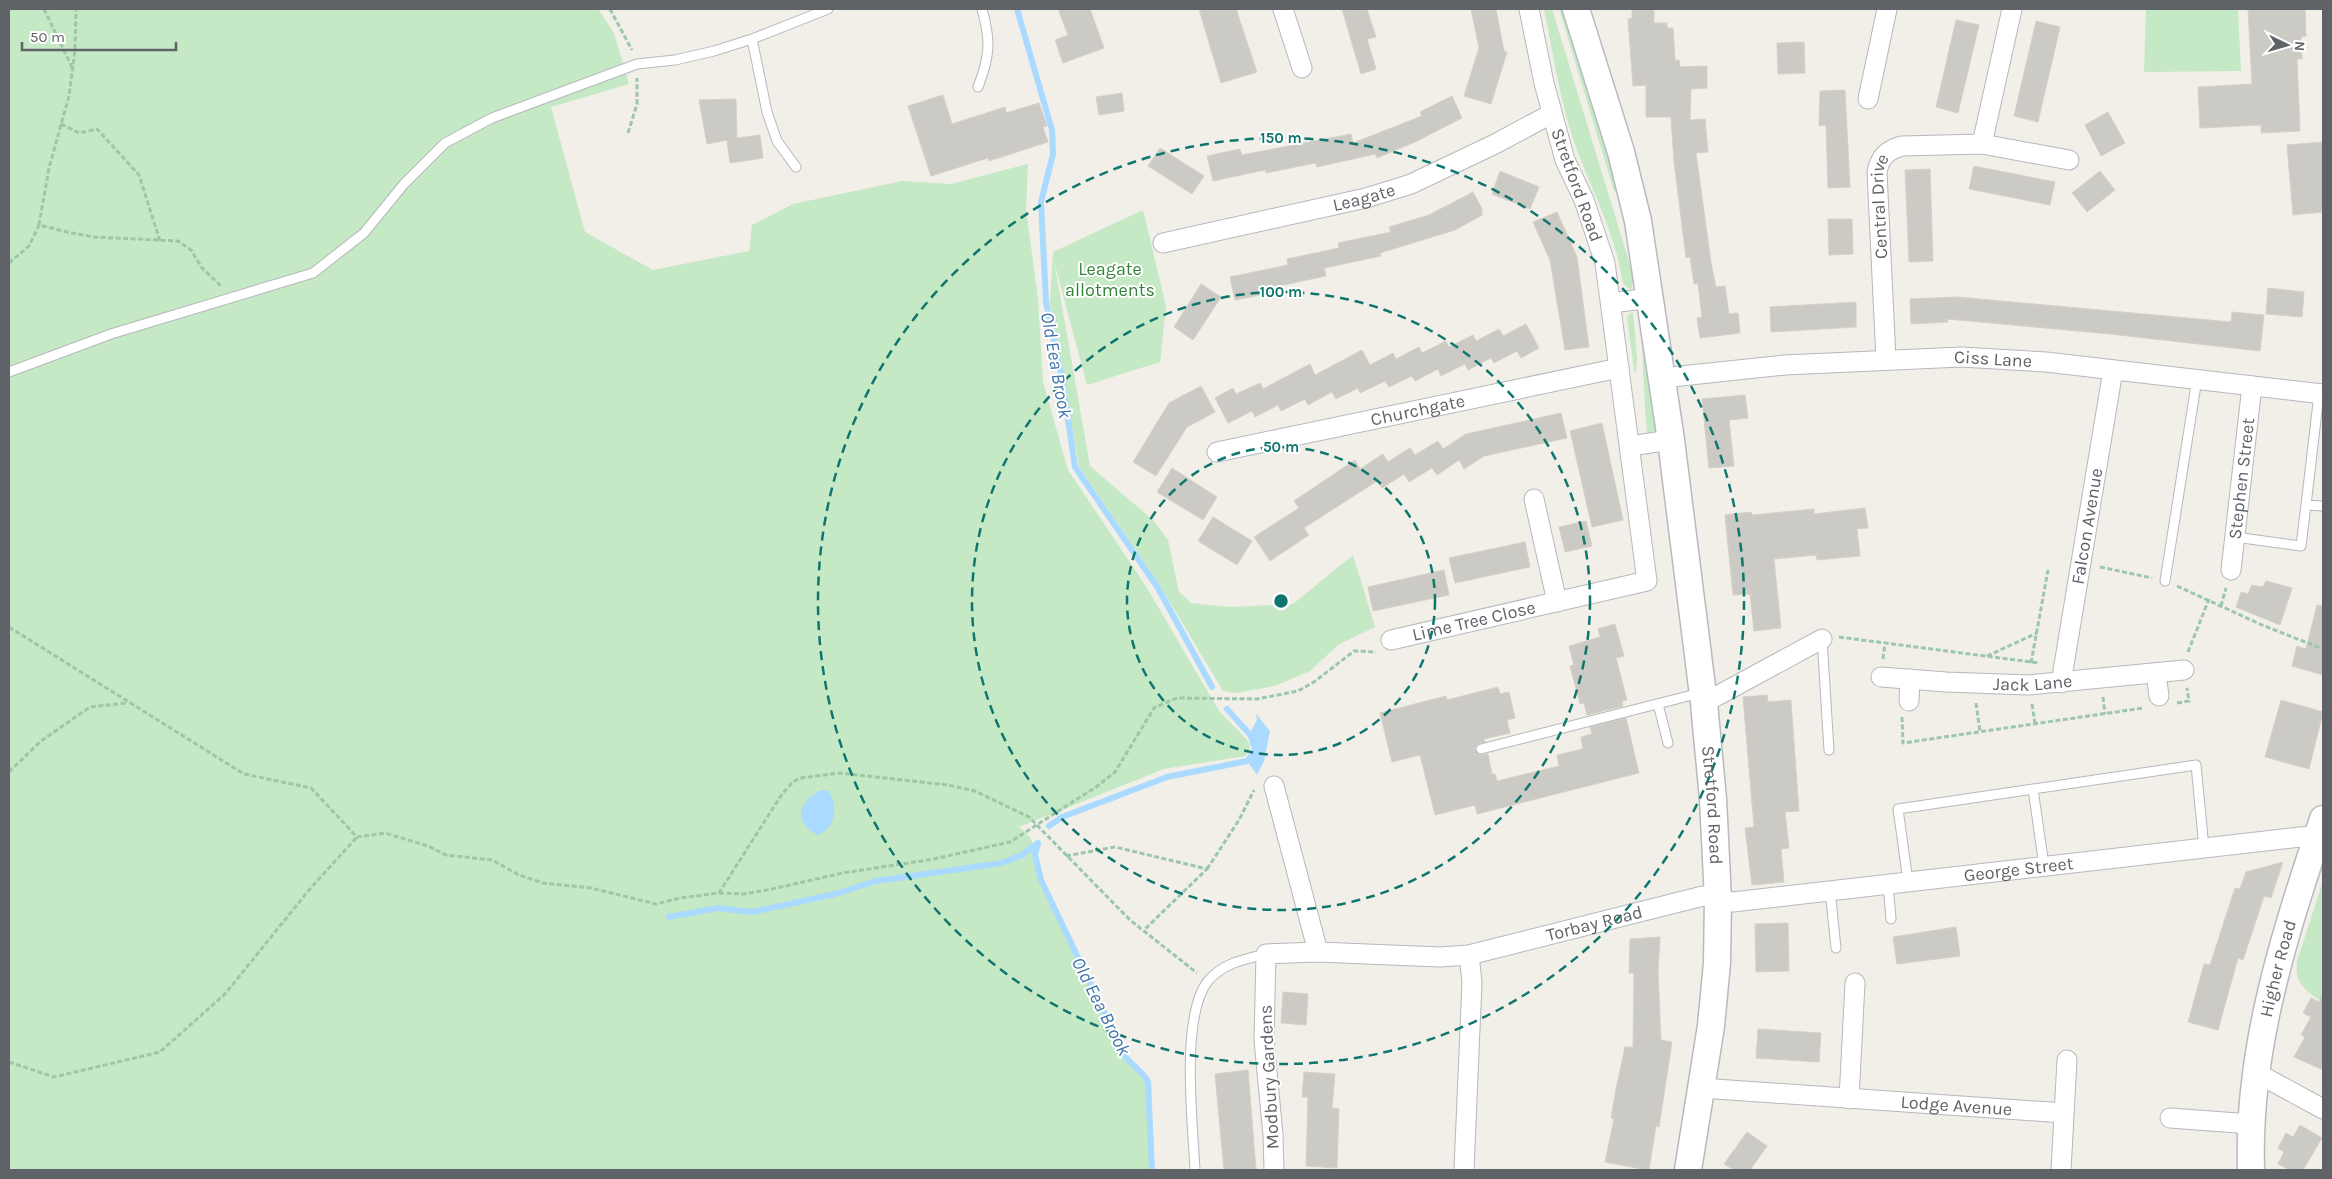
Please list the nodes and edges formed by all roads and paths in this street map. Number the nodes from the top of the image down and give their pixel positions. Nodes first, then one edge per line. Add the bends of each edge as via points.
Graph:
1 (44, 9) edge
2 (76, 9) edge
3 (828, 9) edge
4 (982, 9) edge
5 (1283, 9) edge
6 (1529, 9) edge
7 (1576, 9) edge
8 (1887, 9) edge
9 (2012, 9) edge
10 (752, 39) junction
11 (72, 67) junction
12 (1302, 68) dead end
13 (978, 87) dead end
14 (1868, 99) dead end
15 (1551, 114) junction
16 (61, 124) junction
17 (1982, 144) junction
18 (2069, 160) dead end
19 (796, 167) dead end
20 (39, 224) junction
21 (160, 241) junction
22 (1163, 244) dead end
23 (9, 263) edge
24 (239, 296) junction
25 (1651, 298) junction
26 (1611, 303) junction
27 (1886, 360) junction
28 (1620, 368) junction
29 (2113, 370) junction
30 (9, 372) edge
31 (1662, 378) junction
32 (2197, 379) junction
33 (2252, 386) junction
34 (2321, 394) edge
35 (1671, 440) junction
36 (1630, 446) junction
37 (1217, 452) dead end
38 (1534, 499) dead end
39 (2306, 505) junction
40 (2323, 506) edge
41 (2234, 537) junction
42 (2082, 565) junction
43 (2048, 570) dead end
44 (2231, 570) dead end
45 (1647, 581) joint
46 (2165, 581) junction
47 (2209, 599) junction
48 (1557, 602) junction
49 (9, 627) edge
50 (2037, 632) junction
51 (1822, 639) junction
52 (1391, 640) joint
53 (2323, 649) edge
54 (1987, 656) junction
55 (2032, 662) junction
56 (2184, 670) junction
57 (2063, 674) junction
58 (2156, 674) junction
59 (1881, 677) dead end
60 (1910, 680) junction
61 (2030, 693) junction
62 (2103, 697) dead end
63 (1704, 698) junction
64 (1976, 700) dead end
65 (1909, 701) joint
66 (127, 702) junction
67 (2160, 702) junction
68 (1658, 704) junction
69 (2105, 714) junction
70 (2035, 724) junction
71 (1980, 732) junction
72 (1668, 743) dead end
73 (1481, 749) dead end
74 (1829, 750) dead end
75 (9, 772) edge
76 (1265, 787) joint
77 (2033, 789) junction
78 (1035, 824) junction
79 (2320, 827) edge
80 (357, 837) junction
81 (2204, 848) junction
82 (1066, 856) junction
83 (2044, 866) junction
84 (1207, 869) junction
85 (1908, 881) junction
86 (1888, 883) junction
87 (1830, 890) junction
88 (719, 893) junction
89 (1718, 899) junction
90 (1891, 919) dead end
91 (1144, 930) junction
92 (1836, 948) dead end
93 (1318, 952) junction
94 (1266, 954) junction
95 (1469, 954) junction
96 (1208, 982) junction
97 (1855, 983) dead end
98 (2067, 1060) dead end
99 (9, 1062) edge
100 (2255, 1072) junction
101 (1701, 1088) junction
102 (1848, 1099) junction
103 (2323, 1109) edge
104 (2064, 1112) junction
105 (2170, 1118) dead end
106 (2251, 1124) junction
107 (1195, 1170) edge
108 (1274, 1170) edge
109 (1464, 1170) edge
110 (1688, 1170) edge
111 (2061, 1170) edge
112 (2251, 1170) edge

1 - 11 path
2 - 11 path
3 - 10 lane
4 - 13 lane via 989,58
5 - 12 street
6 - 15 street, Stretford Road
7 - 25 main road, Stretford Road via 1623,161 1638,221
8 - 14 street
9 - 17 street
10 - 19 lane via 767,112 777,141
10 - 24 lane via 675,60 637,64 492,118 445,142 404,184 364,233 339,255 313,273
11 - 16 path via 69,96
15 - 22 street, Leagate via 1411,184 1366,198
15 - 26 street, Stretford Road via 1565,160 1595,229 1605,262
16 - 20 path
16 - 21 path via 79,133 97,128 139,175
17 - 18 street, Central Drive
17 - 27 street, Central Drive via 1902,146 1892,148 1879,163
20 - 21 path via 94,237
20 - 23 path via 29,246
21 - 24 path via 178,241 191,250 202,268
24 - 30 lane via 111,334
25 - 26 street
25 - 31 main road, Stretford Road
26 - 28 street, Stretford Road
27 - 29 street, Ciss Lane via 2004,358
27 - 31 street, Ciss Lane via 1769,366
28 - 36 street, Stretford Road
28 - 37 street, Churchgate
29 - 32 street, Ciss Lane
29 - 42 street, Falcon Avenue
31 - 35 main road, Stretford Road
32 - 33 street, Ciss Lane
32 - 46 lane
33 - 34 street, Ciss Lane
33 - 41 street, Stephen Street
34 - 39 lane
35 - 36 street
35 - 63 main road, Stretford Road
36 - 45 street, Stretford Road
38 - 48 street, Lime Tree Close
39 - 40 lane
39 - 41 lane via 2300,546
41 - 44 street, Stephen Street
42 - 46 path
42 - 57 street, Falcon Avenue
43 - 50 path
45 - 48 street, Lime Tree Close
46 - 47 path
47 - 53 path via 2262,625
47 - 56 path
48 - 52 street, Lime Tree Close
49 - 66 path
50 - 54 path
50 - 55 path
51 - 54 path via 1829,636
51 - 63 street
51 - 74 lane
52 - 78 path via 1381,652 1354,651 1298,691 1257,699 1177,698 1154,708 1115,772
54 - 55 path
55 - 57 path
55 - 61 path
56 - 58 street, Jack Lane
56 - 67 path via 2189,701
57 - 58 street, Jack Lane
57 - 61 street, Jack Lane
58 - 67 street
59 - 60 street, Jack Lane
60 - 61 street, Jack Lane
60 - 65 street
61 - 70 path
62 - 69 path
63 - 68 lane
63 - 89 main road, Stretford Road
64 - 71 path
65 - 71 path via 1901,706 1904,743
66 - 75 path via 90,708 41,741
66 - 80 path via 244,774 311,788
67 - 69 path
68 - 72 lane
68 - 73 lane
69 - 70 path
70 - 71 path
76 - 84 path
76 - 93 street
77 - 81 lane via 2196,765
77 - 83 lane
77 - 85 lane via 1898,809
78 - 82 path
78 - 88 path via 1010,842 744,894
78 - 88 path via 1022,812 975,791 948,785 845,774 808,776 793,782 782,794
79 - 81 street, George Street
79 - 100 main road, Higher Road via 2278,958
80 - 88 path via 385,833 446,855 492,860 518,875 543,883 591,888 656,904
80 - 99 path via 309,890 225,994 160,1052 54,1077
81 - 83 street, George Street
82 - 84 path via 1115,847
82 - 91 path
83 - 85 street, George Street
84 - 91 path
85 - 86 street, George Street
86 - 87 street, George Street
86 - 90 lane
87 - 89 street, George Street via 1733,902
87 - 92 lane
89 - 95 street, Torbay Road via 1703,896
89 - 101 main road, Stretford Road via 1717,963
91 - 96 path
93 - 94 street, Torbay Road
93 - 95 street, Torbay Road via 1440,957
94 - 96 lane via 1237,960 1222,968
94 - 108 street, Modbury Gardens via 1264,1040
95 - 109 street via 1472,982
96 - 107 lane via 1194,1014 1192,1035
97 - 102 street
98 - 104 street
100 - 103 street
100 - 106 main road, Higher Road
101 - 102 street, Lodge Avenue
101 - 110 main road, Stretford Road
102 - 104 street, Lodge Avenue
104 - 111 street
105 - 106 street
106 - 112 main road, Higher Road

